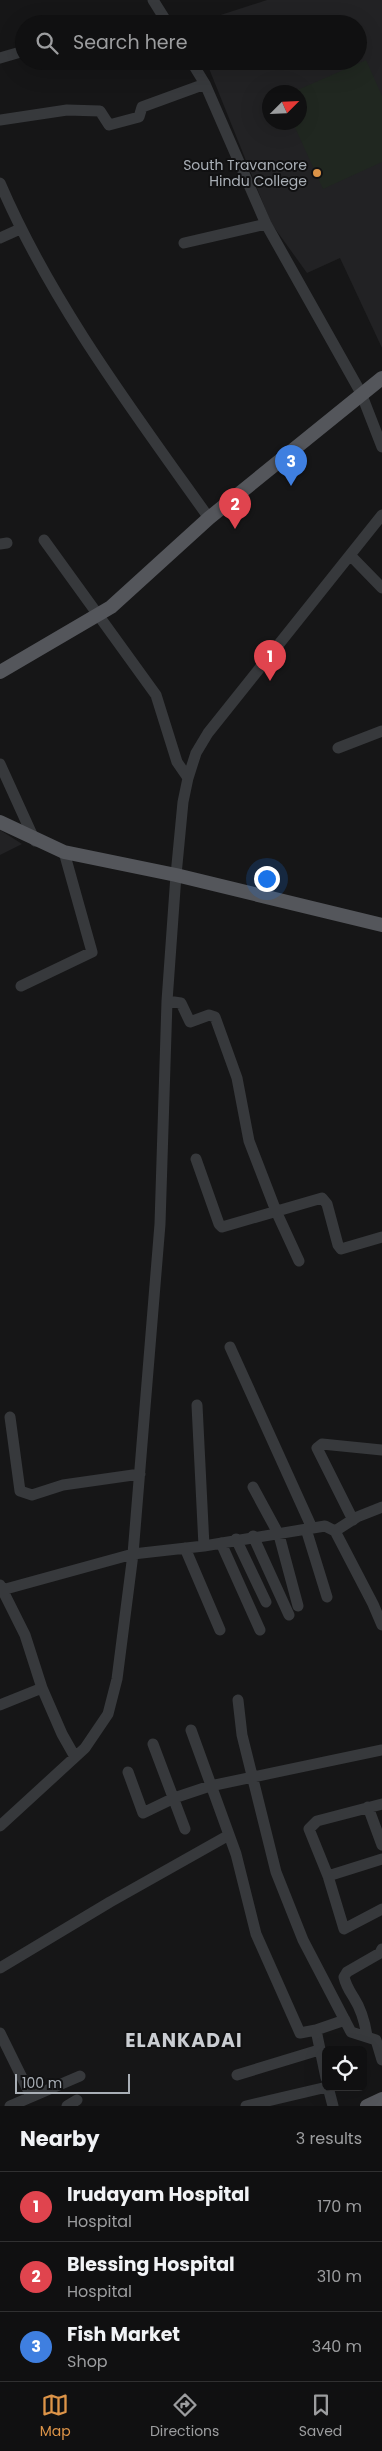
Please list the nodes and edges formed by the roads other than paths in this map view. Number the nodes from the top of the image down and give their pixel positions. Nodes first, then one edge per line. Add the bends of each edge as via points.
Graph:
1 (153, 0) edge
2 (162, 15) edge
3 (15, 54) edge
4 (0, 58) edge
5 (196, 70) edge
6 (205, 84) junction
7 (0, 120) edge
8 (0, 183) edge
9 (266, 224) junction
10 (20, 230) junction
11 (0, 238) edge
12 (184, 243) dead end
13 (382, 378) edge
14 (361, 393) junction
15 (382, 447) edge
16 (382, 515) edge
17 (209, 518) junction
18 (44, 540) dead end
19 (350, 555) junction
20 (382, 588) edge
21 (97, 614) junction
22 (0, 672) edge
23 (382, 731) edge
24 (338, 748) dead end
25 (0, 764) edge
26 (188, 778) junction
27 (0, 822) edge
28 (35, 841) junction
29 (64, 852) junction
30 (176, 875) junction
31 (382, 925) edge
32 (21, 986) dead end
33 (167, 1001) junction
34 (196, 1159) dead end
35 (276, 1212) junction
36 (382, 1237) edge
37 (299, 1261) dead end
38 (230, 1347) dead end
39 (197, 1405) dead end
40 (10, 1417) dead end
41 (382, 1450) edge
42 (140, 1474) junction
43 (253, 1487) dead end
44 (382, 1507) edge
45 (353, 1520) junction
46 (309, 1529) junction
47 (335, 1531) junction
48 (279, 1535) junction
49 (253, 1536) junction
50 (236, 1539) junction
51 (221, 1543) junction
52 (204, 1546) junction
53 (185, 1548) junction
54 (133, 1554) junction
55 (1, 1588) edge
56 (327, 1598) dead end
57 (266, 1602) dead end
58 (382, 1625) edge
59 (220, 1630) dead end
60 (260, 1630) dead end
61 (42, 1688) junction
62 (238, 1700) dead end
63 (0, 1706) edge
64 (191, 1730) dead end
65 (153, 1744) dead end
66 (382, 1750) edge
67 (76, 1757) junction
68 (128, 1772) dead end
69 (252, 1776) junction
70 (210, 1786) junction
71 (174, 1798) junction
72 (382, 1804) edge
73 (368, 1807) junction
74 (0, 1826) edge
75 (186, 1829) dead end
76 (229, 1835) junction
77 (382, 1845) edge
78 (382, 1859) edge
79 (328, 1876) junction
80 (382, 1909) edge
81 (382, 1949) edge
82 (0, 1968) edge
83 (345, 2020) junction
84 (313, 2031) junction
85 (0, 2033) edge
86 (367, 2036) junction
87 (319, 2050) junction
88 (382, 2060) edge
89 (322, 2062) edge
90 (236, 2075) dead end
91 (80, 2076) dead end
92 (322, 2088) edge
93 (328, 2091) edge
94 (31, 2096) junction
95 (382, 2099) edge
96 (10, 2106) edge
97 (246, 2106) edge
98 (333, 2106) edge
99 (367, 2106) edge

1 - 2 street
3 - 4 street
5 - 6 street
6 - 7 street via 142,107 139,117 109,125 100,112 67,110
6 - 9 street
8 - 10 street
9 - 12 street
9 - 14 street
10 - 11 street
10 - 17 street via 109,377
13 - 14 main road
14 - 15 street
14 - 17 main road
16 - 19 street
17 - 21 main road via 111,607
18 - 21 street
19 - 20 street
19 - 26 street via 208,733 196,753
21 - 22 main road
21 - 26 street via 156,695 177,762
23 - 24 street
25 - 28 street
26 - 30 street
27 - 28 main road
28 - 29 main road
29 - 30 main road
29 - 32 street via 92,952
30 - 31 main road
30 - 33 street
33 - 35 street via 181,1003 190,1022 214,1016 237,1078 249,1141
33 - 42 street via 160,1224
34 - 35 street via 222,1227
35 - 36 street via 322,1198 327,1204 340,1248
35 - 37 street
38 - 46 street
39 - 52 street
40 - 42 street via 20,1491 32,1495 63,1485
41 - 45 street via 322,1444 317,1448
42 - 54 street
43 - 48 street
44 - 45 street
45 - 47 street
46 - 47 street via 325,1526
46 - 48 street
46 - 56 street
47 - 58 street
48 - 49 street
48 - 49 street via 294,1610
49 - 50 street
50 - 51 street
50 - 57 street
51 - 52 street
51 - 60 street
52 - 53 street
53 - 54 street
53 - 59 street
54 - 55 street
54 - 67 street via 113,1696 100,1727
55 - 61 street via 25,1635
61 - 63 street
61 - 67 street
62 - 69 street
64 - 70 street
65 - 71 street
66 - 69 street
67 - 74 street
68 - 71 street via 143,1814
69 - 70 street
69 - 83 street via 276,1872 304,1940
70 - 71 street
70 - 76 street
71 - 75 street
72 - 73 street
73 - 77 street
73 - 79 street via 317,1821 310,1826 310,1834
76 - 82 street
76 - 84 street via 256,1934 300,2033
78 - 79 street
79 - 80 street via 344,1929
81 - 86 street via 344,1977 347,1990 364,2020
83 - 84 street
83 - 86 street via 352,2032
84 - 87 street
85 - 94 street
86 - 88 street via 376,2040
87 - 89 street
87 - 90 street
91 - 94 street
92 - 97 street
93 - 98 street
94 - 96 street
95 - 99 main road

